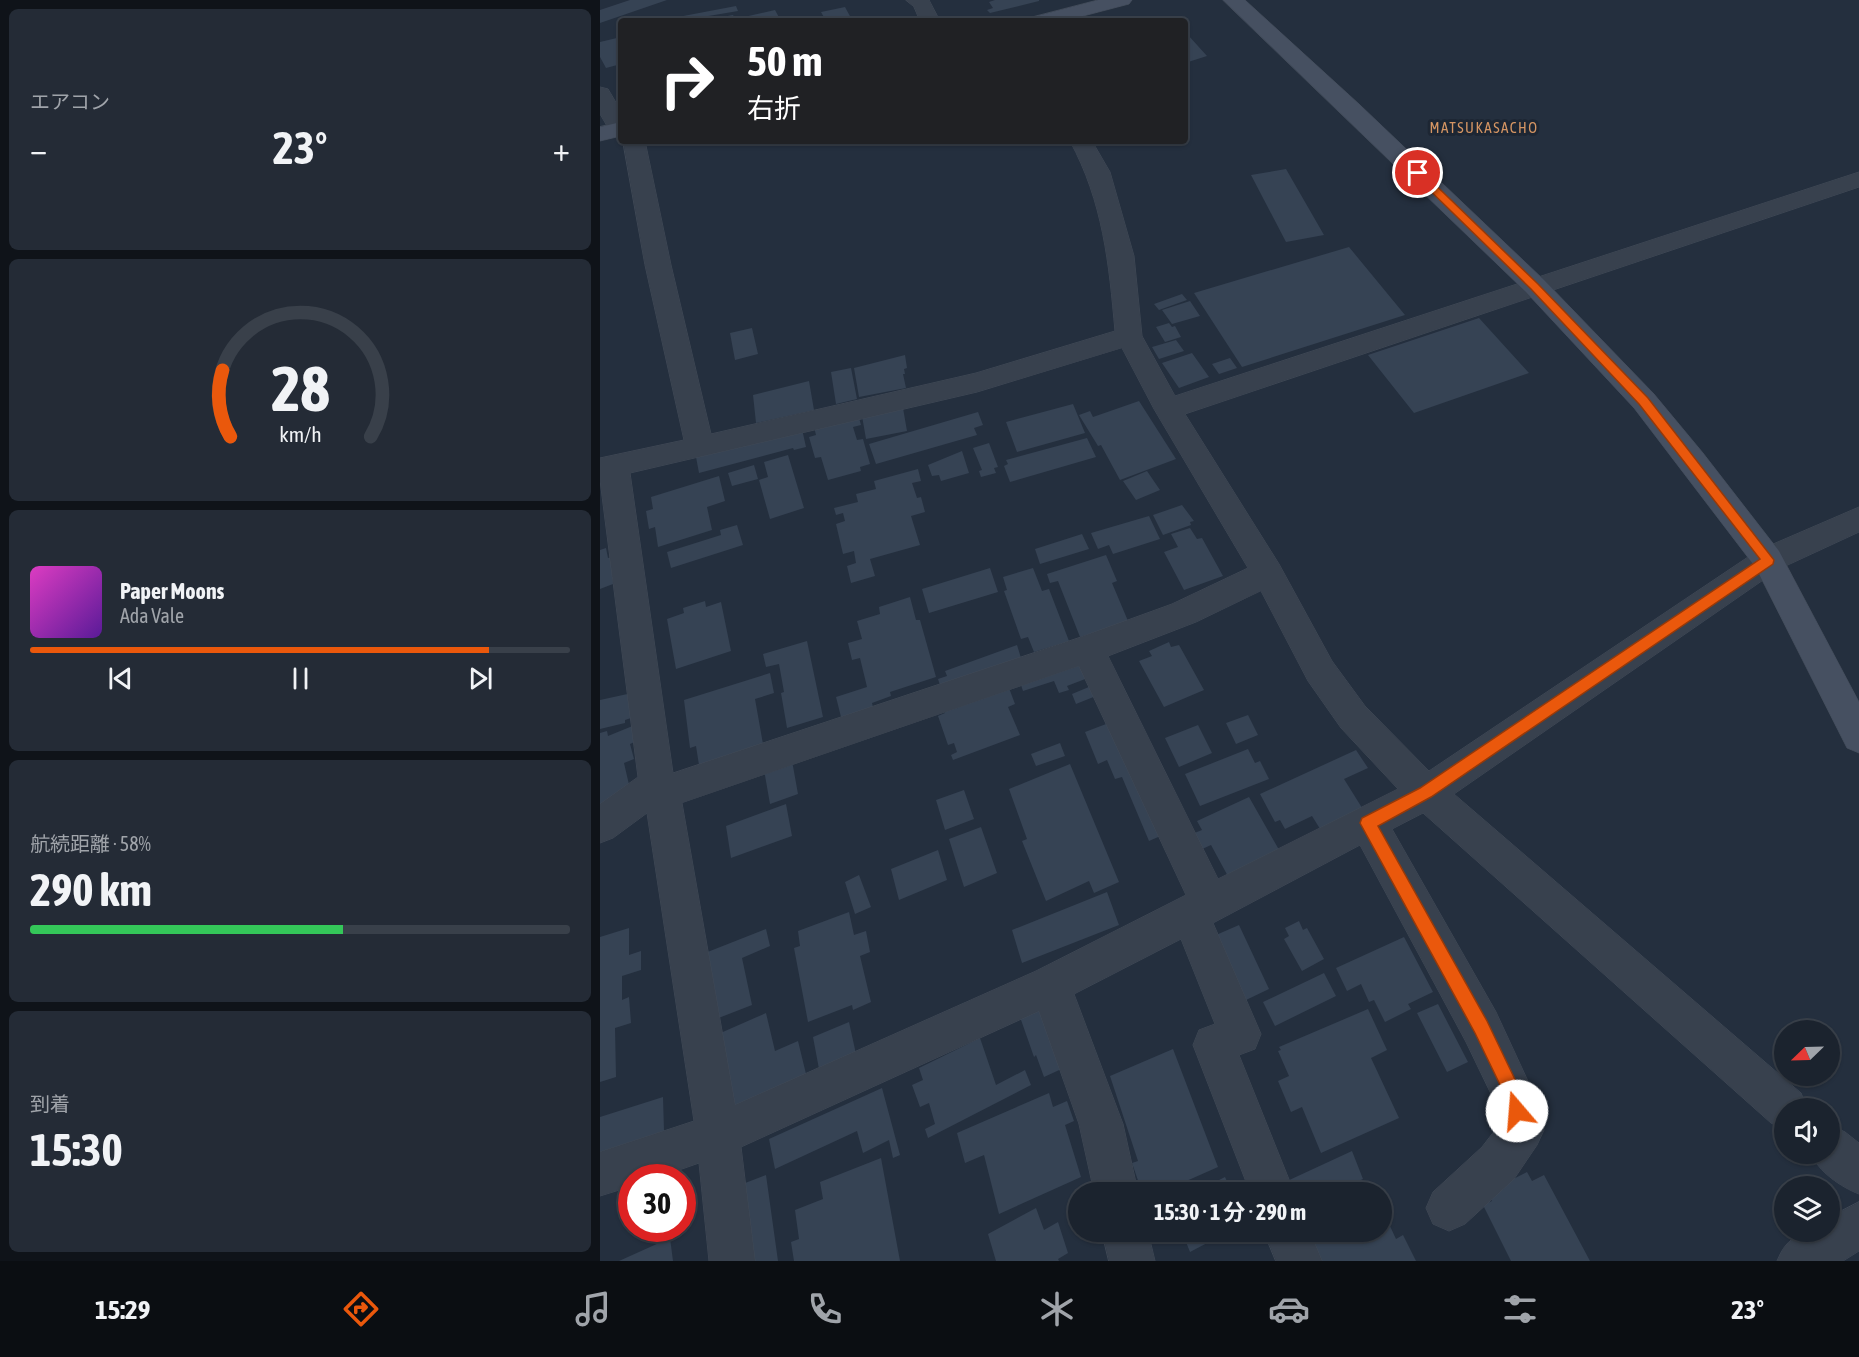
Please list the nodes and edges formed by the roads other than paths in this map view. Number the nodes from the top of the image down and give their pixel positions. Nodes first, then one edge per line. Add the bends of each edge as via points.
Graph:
1 (945, 0) edge
2 (1122, 0) edge
3 (1233, 0) edge
4 (923, 8) edge
5 (1052, 18) edge
6 (600, 94) edge
7 (618, 131) edge
8 (624, 144) edge
9 (1083, 144) edge
10 (1859, 179) edge
11 (1535, 286) junction
12 (1130, 336) junction
13 (1168, 410) junction
14 (700, 447) junction
15 (607, 467) edge
16 (1859, 519) edge
17 (1768, 560) junction
18 (1268, 573) junction
19 (1088, 648) junction
20 (1859, 737) edge
21 (660, 788) junction
22 (1426, 793) junction
23 (1368, 823) junction
24 (600, 826) edge
25 (1200, 910) junction
26 (1050, 985) junction
27 (1775, 1098) edge
28 (718, 1135) junction
29 (1840, 1156) edge
30 (1859, 1173) edge
31 (600, 1174) edge
32 (1114, 1182) edge
33 (1268, 1182) edge
34 (1449, 1208) dead end
35 (1859, 1225) edge
36 (1127, 1242) edge
37 (1291, 1242) edge
38 (732, 1261) edge
39 (1132, 1261) edge
40 (1299, 1261) edge
41 (1800, 1261) edge

1 - 4 street
2 - 5 street
3 - 11 street
6 - 7 street
8 - 14 street via 644,184 658,265
9 - 12 street via 1098,172 1121,256
10 - 11 street
11 - 13 street
11 - 17 street via 1644,401
12 - 13 street
12 - 14 street via 977,382
13 - 18 street
14 - 15 street
15 - 21 street
16 - 17 street
17 - 20 street
17 - 22 street
18 - 19 street via 1184,613
18 - 22 street via 1320,671 1346,708
19 - 21 street
19 - 25 street
21 - 24 street
21 - 28 street
22 - 23 street
22 - 27 street
23 - 25 street
23 - 34 street via 1481,1027 1512,1092 1522,1130 1498,1163
25 - 26 street
25 - 33 street via 1240,1034 1214,1045
26 - 28 street
26 - 32 street via 1101,1124
28 - 31 street
28 - 38 street
29 - 30 street
35 - 41 street
36 - 39 street
37 - 40 street

